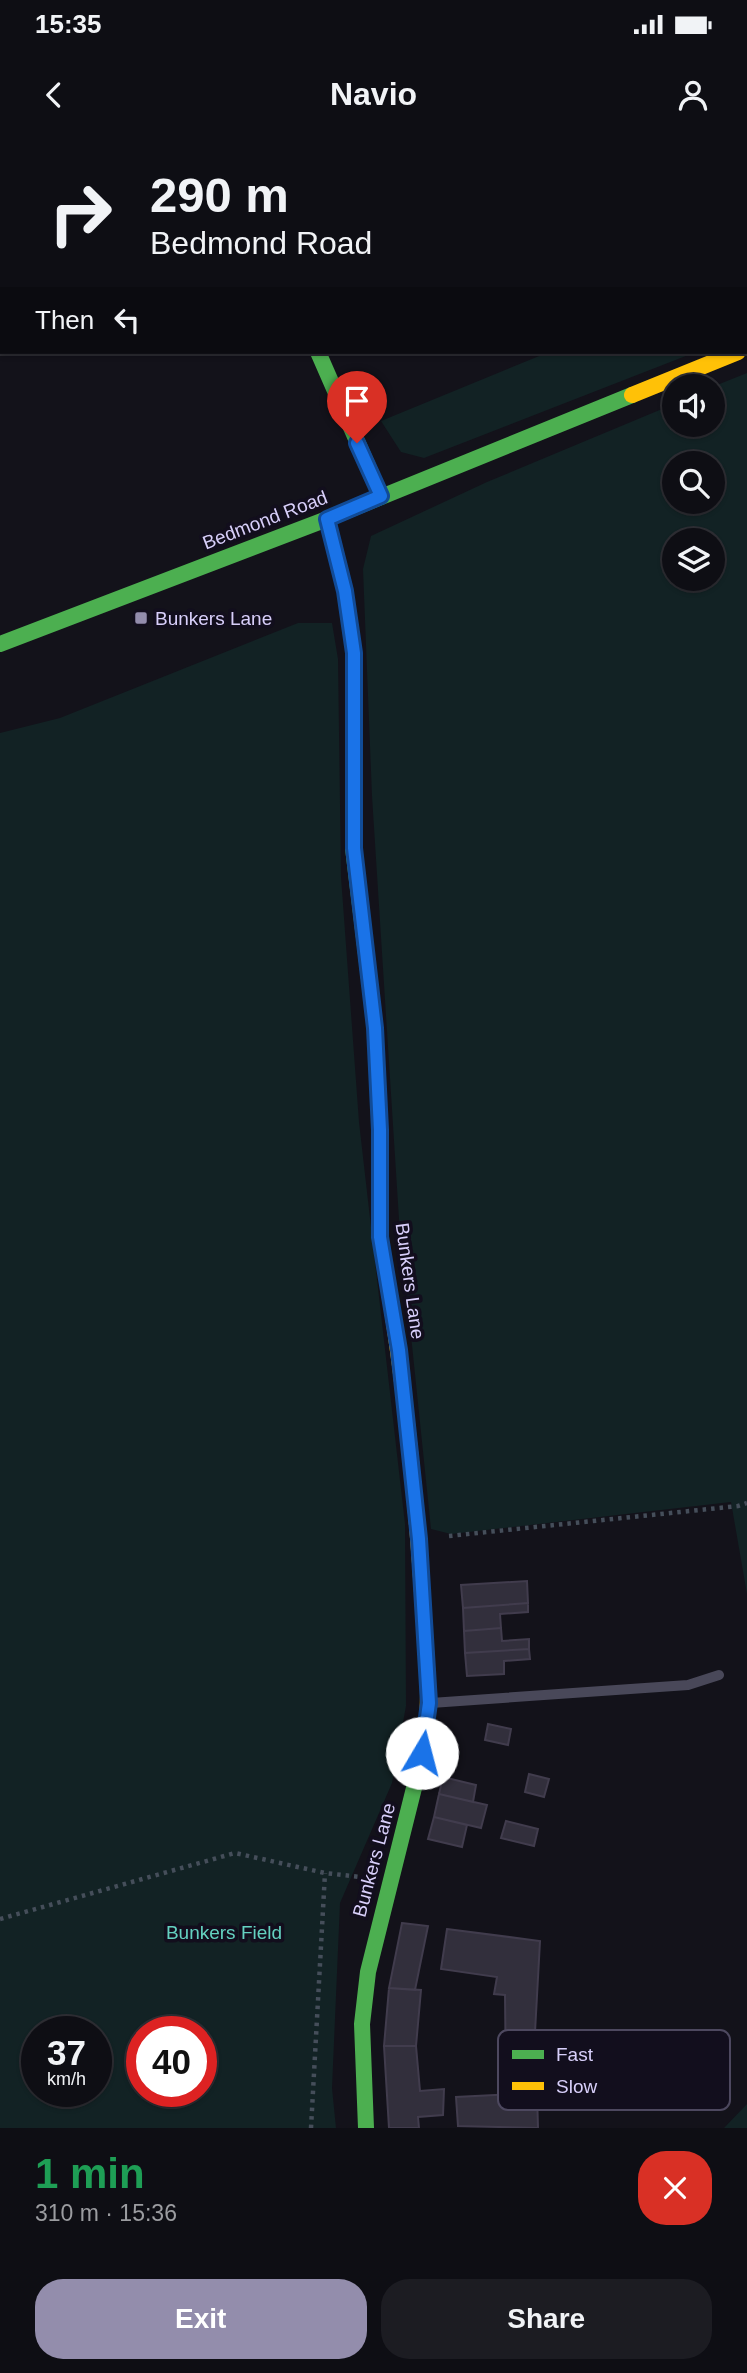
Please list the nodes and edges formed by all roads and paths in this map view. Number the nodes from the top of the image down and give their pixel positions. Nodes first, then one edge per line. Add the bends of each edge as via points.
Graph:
1 (319, 354) edge
2 (733, 354) edge
3 (381, 496) junction
4 (327, 519) junction
5 (0, 644) edge
6 (747, 1503) edge
7 (419, 1539) junction
8 (719, 1675) dead end
9 (429, 1703) junction
10 (325, 1873) junction
11 (389, 1881) junction
12 (0, 1920) edge
13 (311, 2128) edge
14 (366, 2128) edge

1 - 3 street
2 - 3 street, Bedmond Road
3 - 4 street, Bedmond Road
4 - 5 street, Bedmond Road
4 - 7 street, Bunkers Lane via 354,653 354,848 375,1028 380,1237 399,1350
6 - 7 path
7 - 9 street, Bunkers Lane
8 - 9 lane via 688,1685
9 - 11 street, Bunkers Lane via 426,1738
10 - 11 path
10 - 12 path via 235,1853
10 - 13 path
11 - 14 street, Bunkers Lane via 368,1972 362,2024

